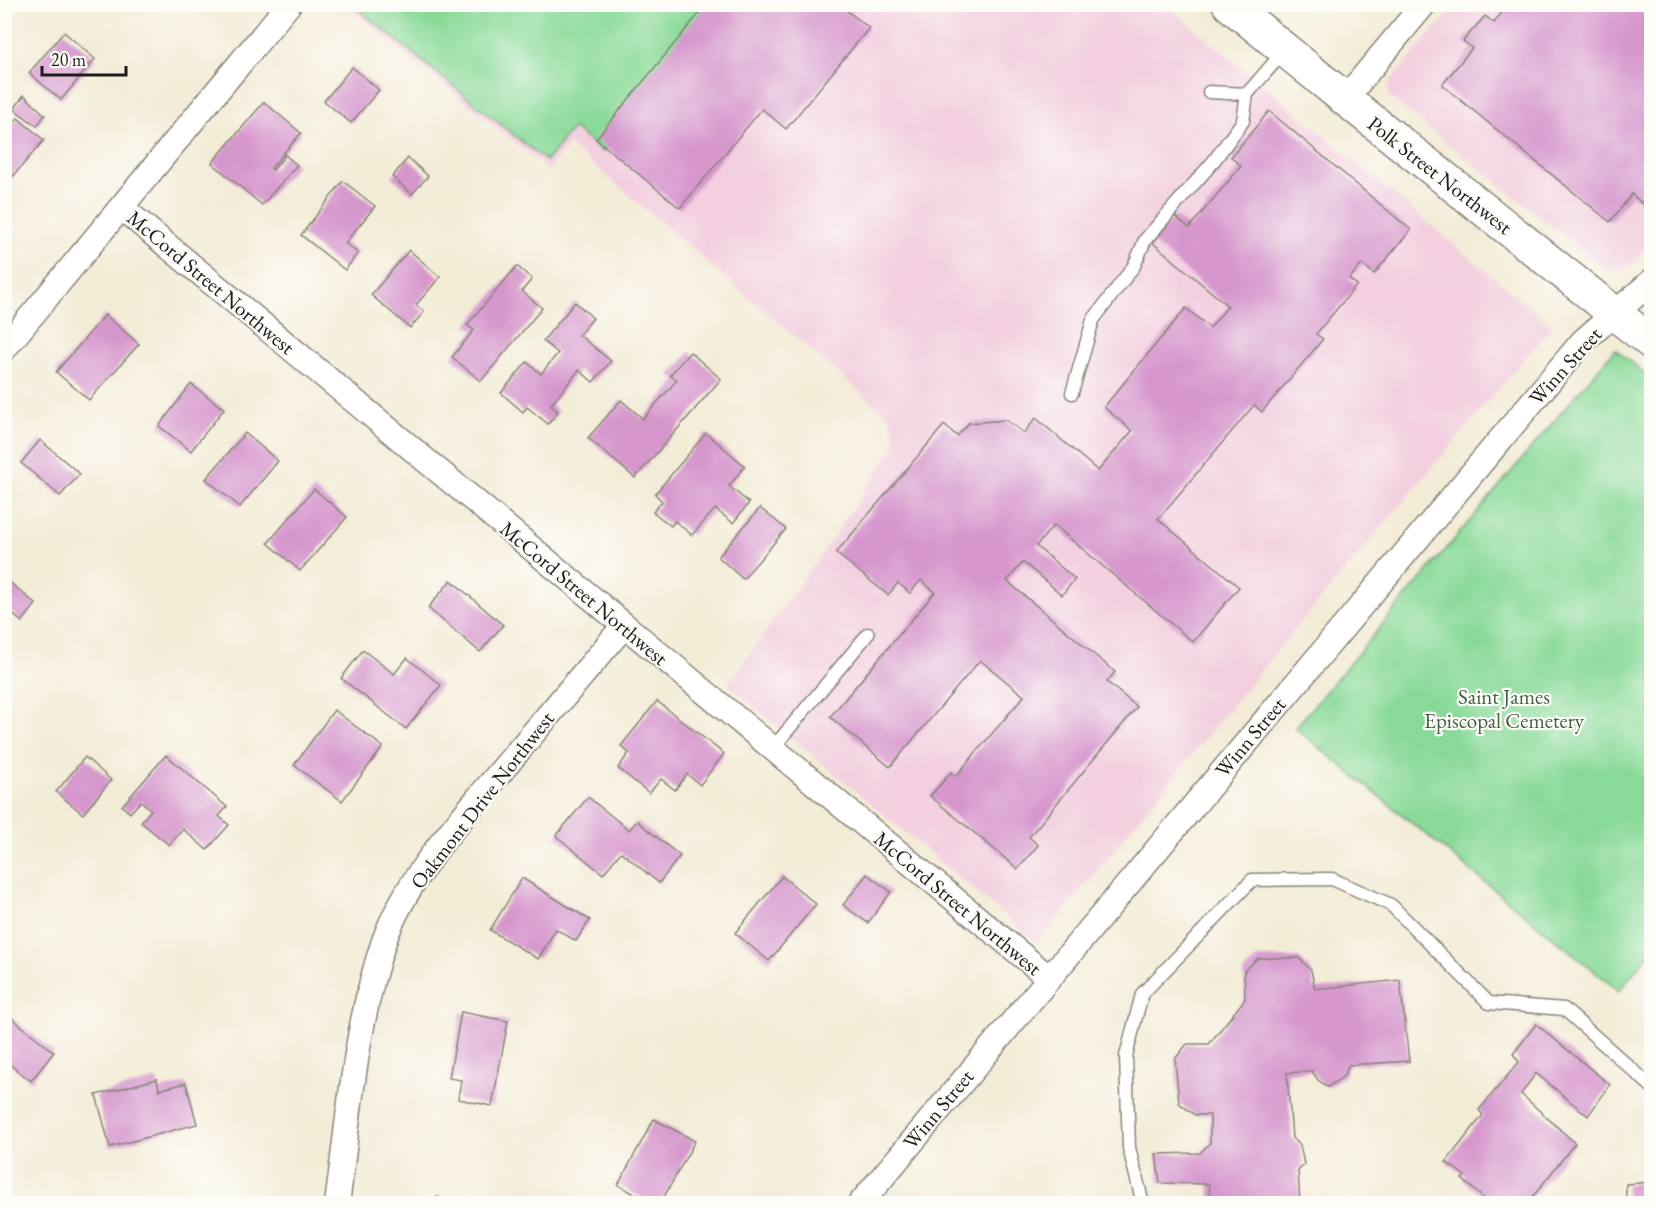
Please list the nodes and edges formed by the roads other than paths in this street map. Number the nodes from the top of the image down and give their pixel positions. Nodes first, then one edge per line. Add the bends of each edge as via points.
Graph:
1 (289, 4) edge
2 (1229, 4) edge
3 (1424, 4) edge
4 (1285, 50) junction
5 (1209, 92) dead end
6 (1247, 94) junction
7 (1345, 99) junction
8 (122, 208) junction
9 (1652, 281) edge
10 (1616, 314) junction
11 (1652, 343) edge
12 (4, 350) edge
13 (1072, 393) dead end
14 (623, 627) junction
15 (868, 634) dead end
16 (772, 749) junction
17 (1048, 978) junction
18 (1652, 1087) edge
19 (337, 1203) edge
20 (860, 1203) edge
21 (1143, 1203) edge

1 - 8 street
2 - 4 street, Polk Street Northwest
3 - 7 street
4 - 6 lane
4 - 7 street, Polk Street Northwest
5 - 6 lane
6 - 13 lane via 1243,121 1145,240 1134,266 1093,320
7 - 10 street, Polk Street Northwest
8 - 12 street
8 - 14 street, McCord Street Northwest
9 - 10 street, Winn Street
10 - 11 street, Polk Street Northwest
10 - 17 street, Winn Street via 1583,341
14 - 16 street, McCord Street Northwest
14 - 19 street, Oakmont Drive Northwest via 452,831 401,903 384,944 361,1032
15 - 16 lane
16 - 17 street, McCord Street Northwest
17 - 20 street, Winn Street
18 - 21 lane via 1564,1010 1489,1003 1391,905 1332,879 1252,880 1142,994 1126,1056 1129,1148

